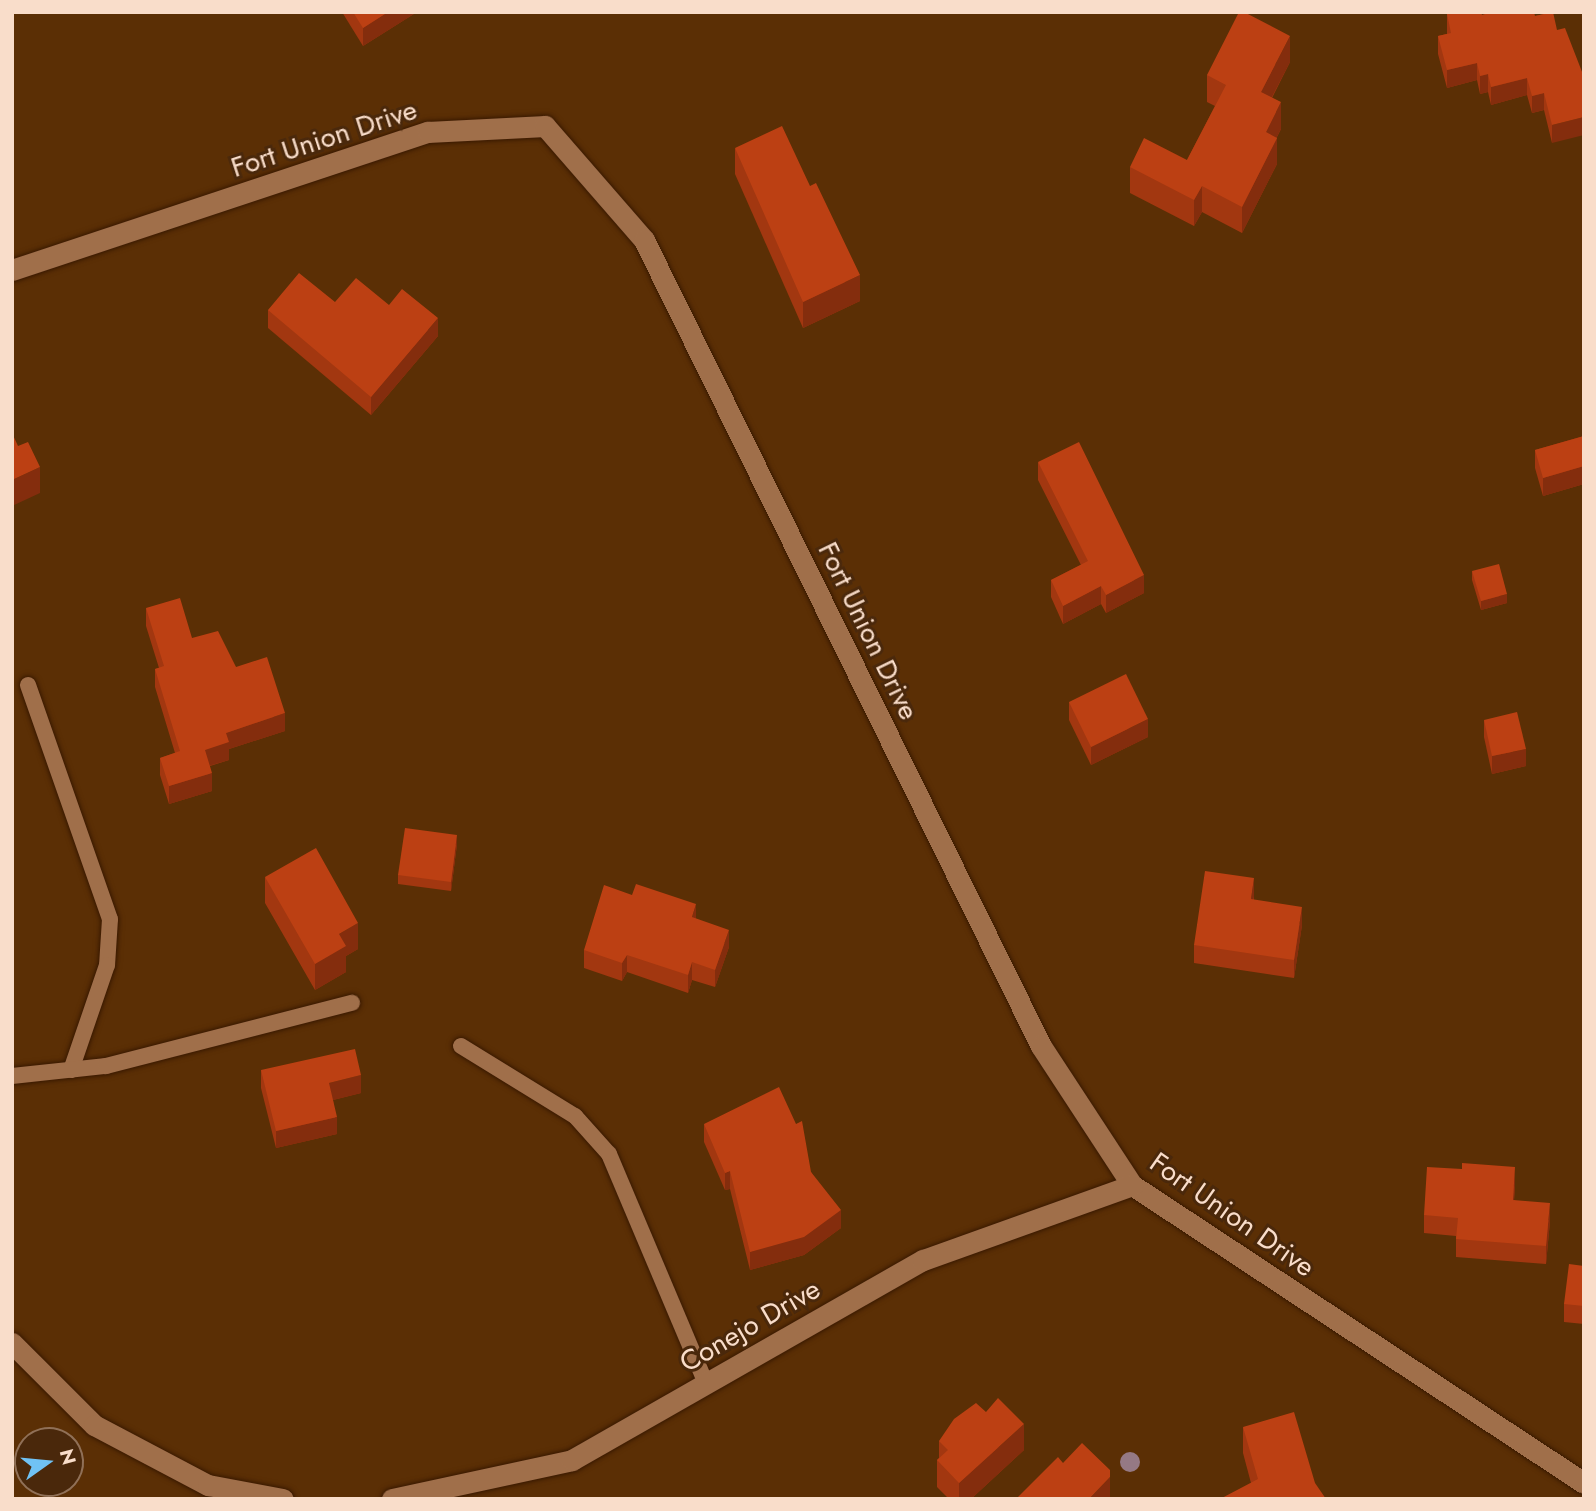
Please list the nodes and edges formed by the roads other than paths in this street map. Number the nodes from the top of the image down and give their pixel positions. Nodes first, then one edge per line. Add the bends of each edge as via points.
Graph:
1 (12, 270) edge
2 (28, 685) dead end
3 (352, 1003) dead end
4 (461, 1045) dead end
5 (71, 1070) junction
6 (12, 1076) edge
7 (1132, 1185) junction
8 (12, 1343) edge
9 (706, 1384) junction
10 (1584, 1483) edge
11 (283, 1499) edge
12 (392, 1499) edge

1 - 7 street, Fort Union Drive via 428,132 545,125 644,240 1041,1046
2 - 5 lane via 110,919 107,965
3 - 5 lane via 106,1066
4 - 9 lane via 575,1116 609,1154
5 - 6 lane
7 - 9 street, Conejo Drive via 923,1259
7 - 10 street, Fort Union Drive
8 - 11 street via 93,1425 208,1485
9 - 12 street, Conejo Drive via 572,1460

